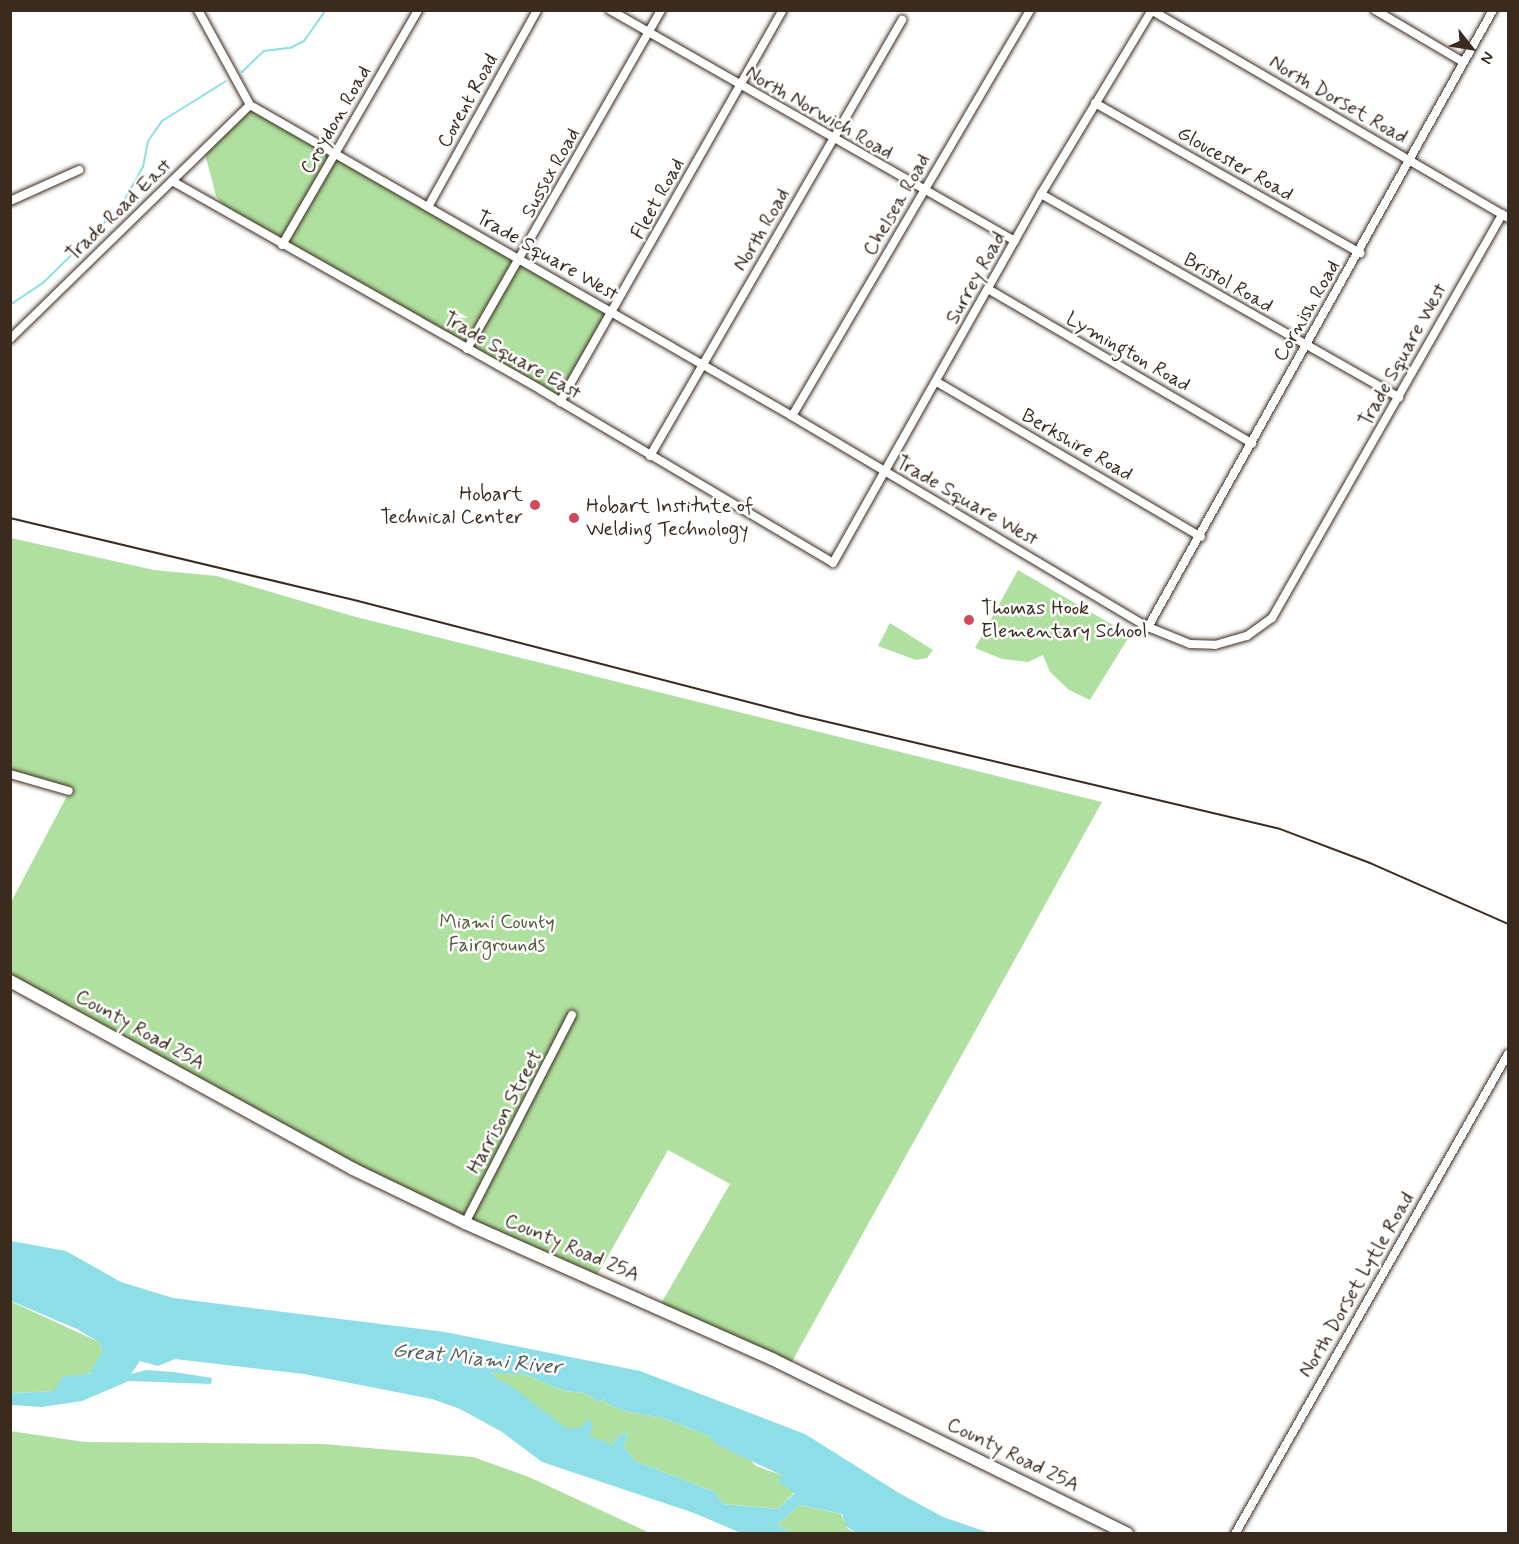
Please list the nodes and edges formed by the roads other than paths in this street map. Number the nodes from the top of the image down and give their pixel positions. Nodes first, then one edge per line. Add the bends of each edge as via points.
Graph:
1 (418, 10) edge
2 (537, 10) edge
3 (610, 10) edge
4 (661, 10) edge
5 (783, 10) edge
6 (1030, 10) edge
7 (1375, 10) edge
8 (1493, 10) edge
9 (1151, 11) edge
10 (201, 12) edge
11 (902, 20) dead end
12 (648, 33) junction
13 (1463, 62) junction
14 (739, 86) junction
15 (1095, 103) junction
16 (249, 105) junction
17 (832, 140) junction
18 (335, 156) junction
19 (1408, 160) junction
20 (79, 170) dead end
21 (172, 180) junction
22 (925, 192) junction
23 (1041, 194) junction
24 (10, 201) edge
25 (428, 207) junction
26 (1505, 216) edge
27 (1015, 241) junction
28 (282, 245) junction
29 (1360, 254) junction
30 (522, 259) junction
31 (988, 289) junction
32 (614, 313) junction
33 (10, 339) edge
34 (1306, 347) junction
35 (467, 349) junction
36 (703, 367) junction
37 (937, 382) junction
38 (1399, 397) junction
39 (560, 402) junction
40 (792, 416) junction
41 (1252, 443) junction
42 (650, 456) junction
43 (885, 472) junction
44 (1201, 537) junction
45 (833, 563) joint
46 (1149, 627) junction
47 (10, 774) edge
48 (69, 791) dead end
49 (10, 981) edge
50 (572, 1015) dead end
51 (1509, 1054) edge
52 (465, 1223) junction
53 (1127, 1533) edge
54 (1235, 1533) edge

1 - 18 street, Croydon Road
2 - 25 street, Covent Road
3 - 12 street, North Norwich Road
4 - 12 street, Sussex Road
5 - 14 street, Fleet Road
6 - 22 street, Chelsea Road
7 - 13 street
8 - 13 street, Cornish Road
9 - 15 street, Surrey Road
9 - 19 street, North Dorset Road
10 - 16 street
11 - 17 street, North Road
12 - 14 street, North Norwich Road
12 - 30 street, Sussex Road
13 - 19 street, Cornish Road
14 - 17 street, North Norwich Road
14 - 32 street, Fleet Road
15 - 23 street, Surrey Road
15 - 29 street, Gloucester Road
16 - 18 street, Trade Square West
16 - 21 street, Trade Road East
17 - 22 street, North Norwich Road
17 - 36 street, North Road
18 - 25 street, Trade Square West
18 - 28 street, Croydon Road
19 - 26 street, North Dorset Road
19 - 29 street, Cornish Road
20 - 24 street
21 - 28 street, Trade Square East
21 - 33 street, Trade Road East
22 - 27 street, North Norwich Road
22 - 40 street, Chelsea Road
23 - 27 street, Surrey Road
23 - 34 street, Bristol Road
25 - 30 street, Trade Square West
26 - 38 street, Trade Square West
27 - 31 street, Surrey Road
28 - 35 street, Trade Square East
29 - 34 street, Cornish Road
30 - 32 street, Trade Square West
30 - 35 street, Sussex Road
31 - 37 street, Surrey Road
31 - 41 street, Lymington Road
32 - 36 street, Trade Square West
32 - 39 street, Fleet Road
34 - 38 street, Bristol Road
34 - 41 street, Cornish Road
35 - 39 street, Trade Square East
36 - 40 street, Trade Square West
36 - 42 street, North Road
37 - 43 street, Surrey Road
37 - 44 street, Berkshire Road
38 - 46 street, Trade Square West via 1272,618 1247,636 1215,645 1190,644
39 - 42 street, Trade Square East
40 - 43 street, Trade Square West
41 - 44 street, Cornish Road
42 - 45 street, Trade Square East
43 - 45 street, Surrey Road
43 - 46 street, Trade Square West
44 - 46 street, Cornish Road
47 - 48 street
49 - 52 main road, County Road 25A via 352,1168
50 - 52 street, Harrison Street via 544,1077
51 - 54 street, North Dorset Lytle Road
52 - 53 main road, County Road 25A via 772,1359

